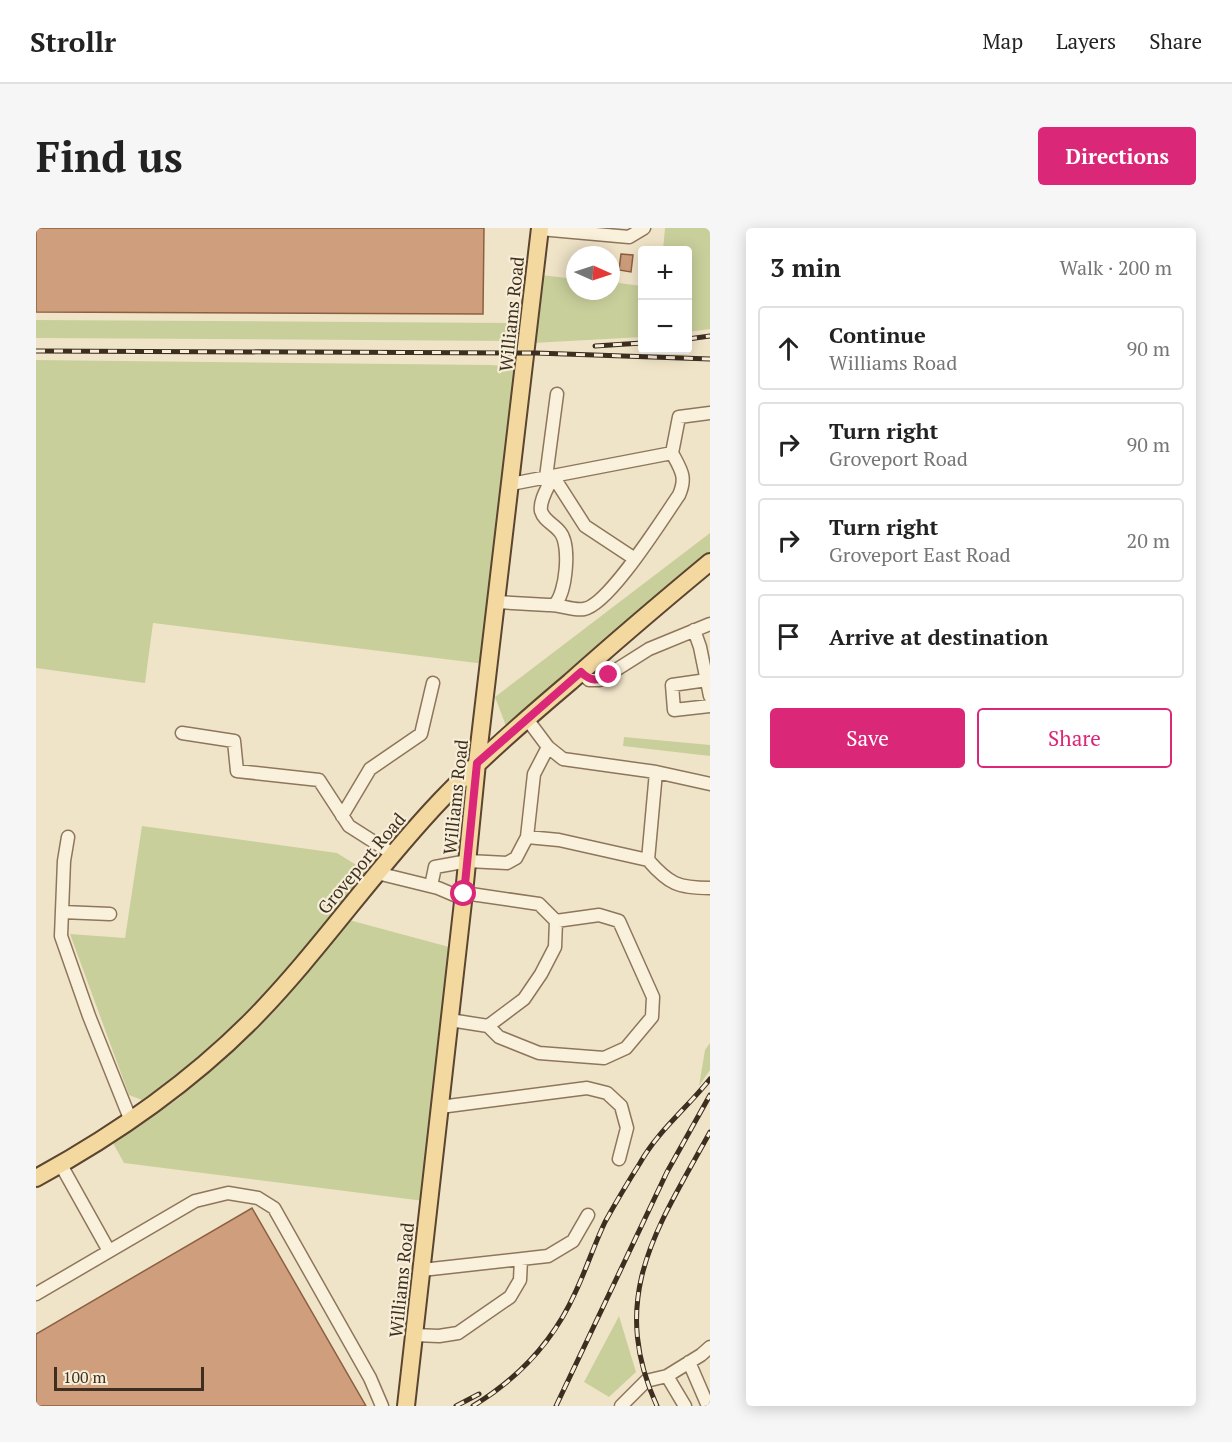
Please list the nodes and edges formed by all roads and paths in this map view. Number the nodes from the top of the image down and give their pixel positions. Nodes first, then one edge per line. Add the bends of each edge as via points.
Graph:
1 (540, 228) edge
2 (644, 228) edge
3 (557, 394) dead end
4 (710, 413) edge
5 (672, 453) junction
6 (550, 476) junction
7 (511, 484) junction
8 (634, 559) junction
9 (710, 562) edge
10 (498, 602) junction
11 (555, 604) junction
12 (710, 624) edge
13 (694, 630) junction
14 (581, 672) junction
15 (707, 680) junction
16 (433, 683) dead end
17 (710, 696) edge
18 (710, 706) edge
19 (527, 719) junction
20 (182, 733) dead end
21 (548, 747) junction
22 (477, 763) junction
23 (656, 772) junction
24 (710, 784) edge
25 (342, 816) junction
26 (68, 837) dead end
27 (527, 837) junction
28 (393, 854) junction
29 (648, 860) junction
30 (468, 861) junction
31 (377, 873) junction
32 (431, 886) junction
33 (710, 888) edge
34 (464, 896) junction
35 (62, 912) junction
36 (111, 914) dead end
37 (556, 921) junction
38 (450, 1020) junction
39 (488, 1026) junction
40 (440, 1107) junction
41 (131, 1121) junction
42 (619, 1159) dead end
43 (61, 1164) junction
44 (36, 1178) edge
45 (588, 1215) dead end
46 (109, 1251) junction
47 (521, 1259) junction
48 (422, 1270) junction
49 (36, 1294) edge
50 (414, 1335) junction
51 (710, 1347) edge
52 (689, 1362) junction
53 (667, 1376) junction
54 (382, 1406) edge
55 (406, 1406) edge
56 (621, 1406) edge
57 (685, 1406) edge
58 (708, 1406) edge

1 - 2 lane via 629,237
1 - 7 main road, Williams Road
3 - 6 lane
4 - 5 lane via 679,417
5 - 6 lane
5 - 8 lane via 684,477 683,486
6 - 7 lane
6 - 8 lane via 585,526
6 - 11 lane via 541,508 544,517 561,533 566,558 562,592
7 - 10 main road, Williams Road
8 - 11 lane via 618,583 590,607
9 - 14 main road, Groveport Road
10 - 11 lane
10 - 22 main road, Williams Road
12 - 13 lane
13 - 14 lane via 649,648 600,680 590,680
13 - 15 lane
14 - 19 main road, Groveport Road
15 - 17 lane
15 - 18 lane via 672,685 674,710
16 - 25 lane via 421,735 370,769
19 - 21 lane
19 - 22 main road, Groveport Road
20 - 25 lane via 234,741 237,771 319,780
21 - 23 lane via 563,759
21 - 27 lane via 534,774
22 - 28 main road, Groveport Road
22 - 30 main road, Williams Road
23 - 24 lane
23 - 29 lane
25 - 28 lane via 349,826
26 - 35 lane
27 - 29 lane via 560,840
27 - 30 lane via 516,858 507,863
28 - 31 main road, Groveport Road
29 - 33 lane via 676,885
30 - 32 lane via 435,867
30 - 34 main road, Williams Road
31 - 32 lane
31 - 41 main road, Groveport Road via 252,1020
32 - 34 lane
34 - 37 lane via 539,904
34 - 38 main road, Williams Road
35 - 36 lane
35 - 41 lane via 61,936
37 - 39 lane via 555,947 541,974 524,999
37 - 39 lane via 599,915 619,921 653,997 652,1017 626,1048 604,1058 539,1053 499,1037
38 - 39 lane
38 - 40 main road, Williams Road
40 - 42 lane via 587,1088 607,1093 621,1106 627,1128
40 - 48 main road, Williams Road
41 - 43 main road, Groveport Road
43 - 44 main road, Groveport Road
43 - 46 lane
45 - 47 lane via 573,1241 548,1256
46 - 49 lane
46 - 54 lane via 195,1201 228,1193 258,1197 274,1208
47 - 48 lane
47 - 50 lane via 520,1280 510,1297 458,1333
48 - 50 main road, Williams Road
50 - 55 main road, Williams Road
51 - 52 lane
52 - 53 lane
52 - 58 lane
53 - 56 lane via 646,1381
53 - 57 lane

